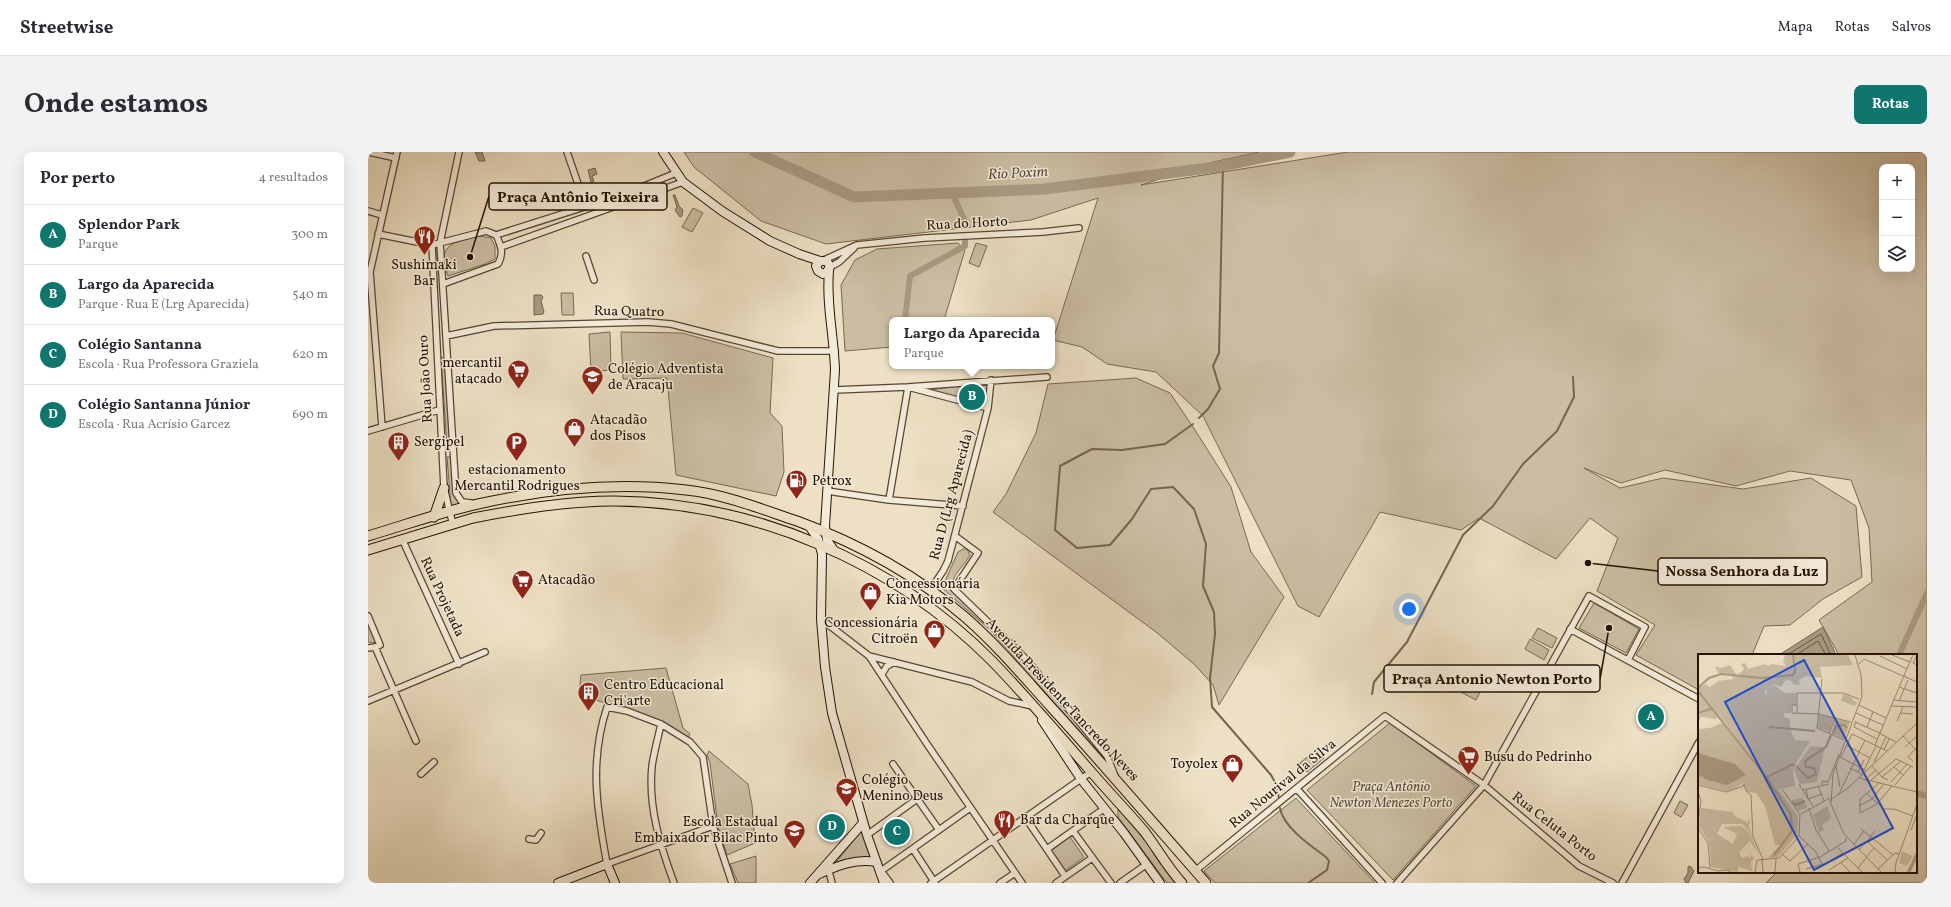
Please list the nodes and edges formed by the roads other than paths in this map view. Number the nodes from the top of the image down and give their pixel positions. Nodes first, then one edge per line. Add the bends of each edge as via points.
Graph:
1 (369, 152) edge
2 (397, 152) edge
3 (459, 152) edge
4 (568, 152) edge
5 (663, 152) edge
6 (396, 158) junction
7 (676, 173) junction
8 (683, 182) junction
9 (622, 195) junction
10 (625, 203) junction
11 (586, 207) junction
12 (368, 211) edge
13 (382, 215) junction
14 (1079, 228) dead end
15 (378, 234) junction
16 (496, 235) junction
17 (440, 243) junction
18 (432, 245) junction
19 (857, 245) junction
20 (501, 247) junction
21 (799, 254) junction
22 (586, 256) dead end
23 (822, 261) junction
24 (830, 269) junction
25 (818, 271) junction
26 (369, 272) edge
27 (594, 280) dead end
28 (443, 284) junction
29 (827, 295) junction
30 (446, 336) junction
31 (835, 351) junction
32 (446, 356) junction
33 (437, 358) junction
34 (1046, 377) dead end
35 (991, 380) junction
36 (908, 386) junction
37 (834, 390) junction
38 (988, 408) junction
39 (439, 410) junction
40 (382, 427) junction
41 (368, 430) edge
42 (443, 454) junction
43 (452, 455) junction
44 (444, 488) junction
45 (828, 491) junction
46 (889, 500) junction
47 (479, 504) junction
48 (963, 506) junction
49 (449, 511) junction
50 (434, 517) junction
51 (453, 525) junction
52 (809, 526) junction
53 (825, 532) junction
54 (368, 536) edge
55 (955, 536) junction
56 (402, 541) junction
57 (820, 545) junction
58 (368, 550) edge
59 (836, 552) junction
60 (931, 589) junction
61 (368, 616) edge
62 (821, 619) junction
63 (1570, 629) junction
64 (375, 647) junction
65 (368, 648) edge
66 (485, 652) dead end
67 (869, 656) junction
68 (1628, 660) junction
69 (895, 662) junction
70 (459, 664) junction
71 (882, 674) junction
72 (393, 691) junction
73 (1698, 698) edge
74 (368, 701) edge
75 (1033, 706) junction
76 (1385, 716) joint
77 (661, 724) junction
78 (416, 741) dead end
79 (1698, 744) edge
80 (434, 762) dead end
81 (893, 764) dead end
82 (1091, 772) junction
83 (421, 774) dead end
84 (1115, 777) junction
85 (1081, 779) junction
86 (1484, 785) junction
87 (1297, 789) junction
88 (917, 799) junction
89 (970, 808) junction
90 (1105, 808) junction
91 (1025, 817) junction
92 (863, 823) junction
93 (713, 826) junction
94 (939, 830) junction
95 (1073, 831) junction
96 (541, 833) dead end
97 (867, 835) junction
98 (529, 839) dead end
99 (992, 840) junction
100 (660, 846) junction
101 (913, 849) junction
102 (1047, 850) junction
103 (1092, 858) junction
104 (876, 862) junction
105 (607, 864) junction
106 (1147, 864) junction
107 (828, 867) junction
108 (881, 871) junction
109 (1195, 871) junction
110 (1015, 873) junction
111 (1066, 876) junction
112 (933, 882) edge
113 (558, 883) edge
114 (615, 883) edge
115 (674, 883) edge
116 (732, 883) edge
117 (810, 883) edge
118 (832, 883) edge
119 (884, 883) edge
120 (890, 883) edge
121 (1000, 883) edge
122 (1022, 883) edge
123 (1056, 883) edge
124 (1111, 883) edge
125 (1120, 883) edge
126 (1160, 883) edge
127 (1182, 883) edge
128 (1206, 883) edge
129 (1382, 883) edge
130 (1397, 883) edge
131 (1612, 883) edge
132 (1622, 883) edge

1 - 6 street
2 - 6 street
3 - 17 street, Rua João Ouro
4 - 11 street
5 - 7 street
6 - 13 street
7 - 8 street
7 - 9 street
8 - 10 street
8 - 21 street via 753,231
9 - 10 street
9 - 11 street
10 - 20 street
11 - 16 street
12 - 13 street
13 - 15 street
14 - 19 street, Rua do Horto
15 - 18 street
15 - 26 street
16 - 17 street via 486,231
16 - 20 street
17 - 18 street
17 - 28 street, Rua João Ouro
18 - 33 street, Rua João Ouro
19 - 23 street, Rua do Horto
19 - 24 street
20 - 28 street via 498,264
21 - 23 street
21 - 25 street
22 - 27 street
23 - 24 street via 829,264
23 - 25 street via 816,266
24 - 25 street via 823,274
24 - 29 street
25 - 29 street
26 - 40 street
28 - 30 street, Rua João Ouro
29 - 31 street
30 - 31 street, Rua Quatro via 494,326 655,322 778,351
30 - 32 street, Rua João Ouro
31 - 37 street
32 - 33 street via 441,355
32 - 43 street, Rua João Ouro
33 - 39 street, Rua João Ouro
34 - 35 street
35 - 36 street
35 - 38 street, Rua D (Lrg Aparecida)
36 - 37 street
36 - 38 street
36 - 46 street
37 - 45 street
38 - 48 street, Rua D (Lrg Aparecida)
39 - 40 street
39 - 42 street, Rua João Ouro
40 - 41 street
42 - 43 street
42 - 44 street, Rua João Ouro
43 - 47 street, Rua João Ouro via 457,497 465,503
44 - 49 street, Rua João Ouro
44 - 50 main road
45 - 46 street
45 - 53 street
46 - 48 street
47 - 49 main road, Avenida Presidente Tancredo Neves
47 - 52 main road, Avenida Presidente Tancredo Neves via 574,489 687,490 715,495
48 - 55 street, Rua D (Lrg Aparecida)
49 - 50 main road, Avenida Presidente Tancredo Neves
49 - 51 street, Rua João Ouro
50 - 54 main road, Avenida Presidente Tancredo Neves
51 - 56 main road, Avenida Presidente Tancredo Neves
51 - 57 main road, Avenida Presidente Tancredo Neves via 516,510 614,501 674,505 739,518 780,528
52 - 53 main road, Avenida Presidente Tancredo Neves
52 - 57 street
53 - 59 street via 827,540
53 - 60 main road, Avenida Presidente Tancredo Neves via 865,551
55 - 60 street, Rua D (Lrg Aparecida) via 946,566
55 - 84 street via 978,553 954,589 1023,656 1077,719 1110,760
56 - 58 main road, Avenida Presidente Tancredo Neves
56 - 70 street, Rua Projetada
57 - 59 main road, Avenida Presidente Tancredo Neves
57 - 62 street
59 - 75 main road, Avenida Presidente Tancredo Neves via 872,570 954,625 991,660
60 - 84 main road, Avenida Presidente Tancredo Neves via 996,646
61 - 64 street via 380,644
62 - 67 street
62 - 92 street via 832,713
63 - 68 street
63 - 68 street via 1589,596 1644,627
63 - 86 street
64 - 65 street
64 - 72 street
66 - 70 street
67 - 69 street
67 - 71 street
68 - 73 street
69 - 71 street via 887,666
69 - 75 street via 972,682 1009,701
70 - 72 street
71 - 89 street
72 - 74 street
72 - 78 street
75 - 82 main road, Avenida Presidente Tancredo Neves
75 - 85 street
76 - 86 street, Rua Celuta Porto
76 - 87 street, Rua Nourival da Silva
77 - 93 street via 690,742 703,757
77 - 100 street via 652,774 653,805
77 - 105 street via 627,711 607,707 599,746 596,782 598,812
79 - 132 street
80 - 83 street
81 - 88 street
82 - 85 street
82 - 127 main road, Avenida Presidente Tancredo Neves via 1145,833
84 - 109 main road, Avenida Presidente Tancredo Neves
85 - 90 street
85 - 91 street
86 - 130 street
86 - 131 street, Rua Celuta Porto via 1579,866
87 - 109 street, Rua Nourival da Silva
87 - 129 street
88 - 94 street
88 - 97 street
89 - 94 street
89 - 99 street
90 - 95 street
90 - 106 street
91 - 99 street
91 - 102 street
92 - 97 street
92 - 107 street
93 - 100 street
93 - 116 street
94 - 101 street
95 - 102 street
95 - 103 street
96 - 98 street via 536,840
97 - 104 street
99 - 110 street
99 - 112 street
100 - 105 street
100 - 115 street
101 - 108 street
101 - 112 street
102 - 111 street
103 - 111 street
103 - 124 street
104 - 107 street via 859,860
104 - 108 street
105 - 113 street
105 - 114 street
106 - 125 street
106 - 126 street
107 - 117 street
107 - 118 street
108 - 119 street
108 - 120 street
109 - 128 main road, Avenida Presidente Tancredo Neves
110 - 121 street
110 - 122 street
111 - 123 street

